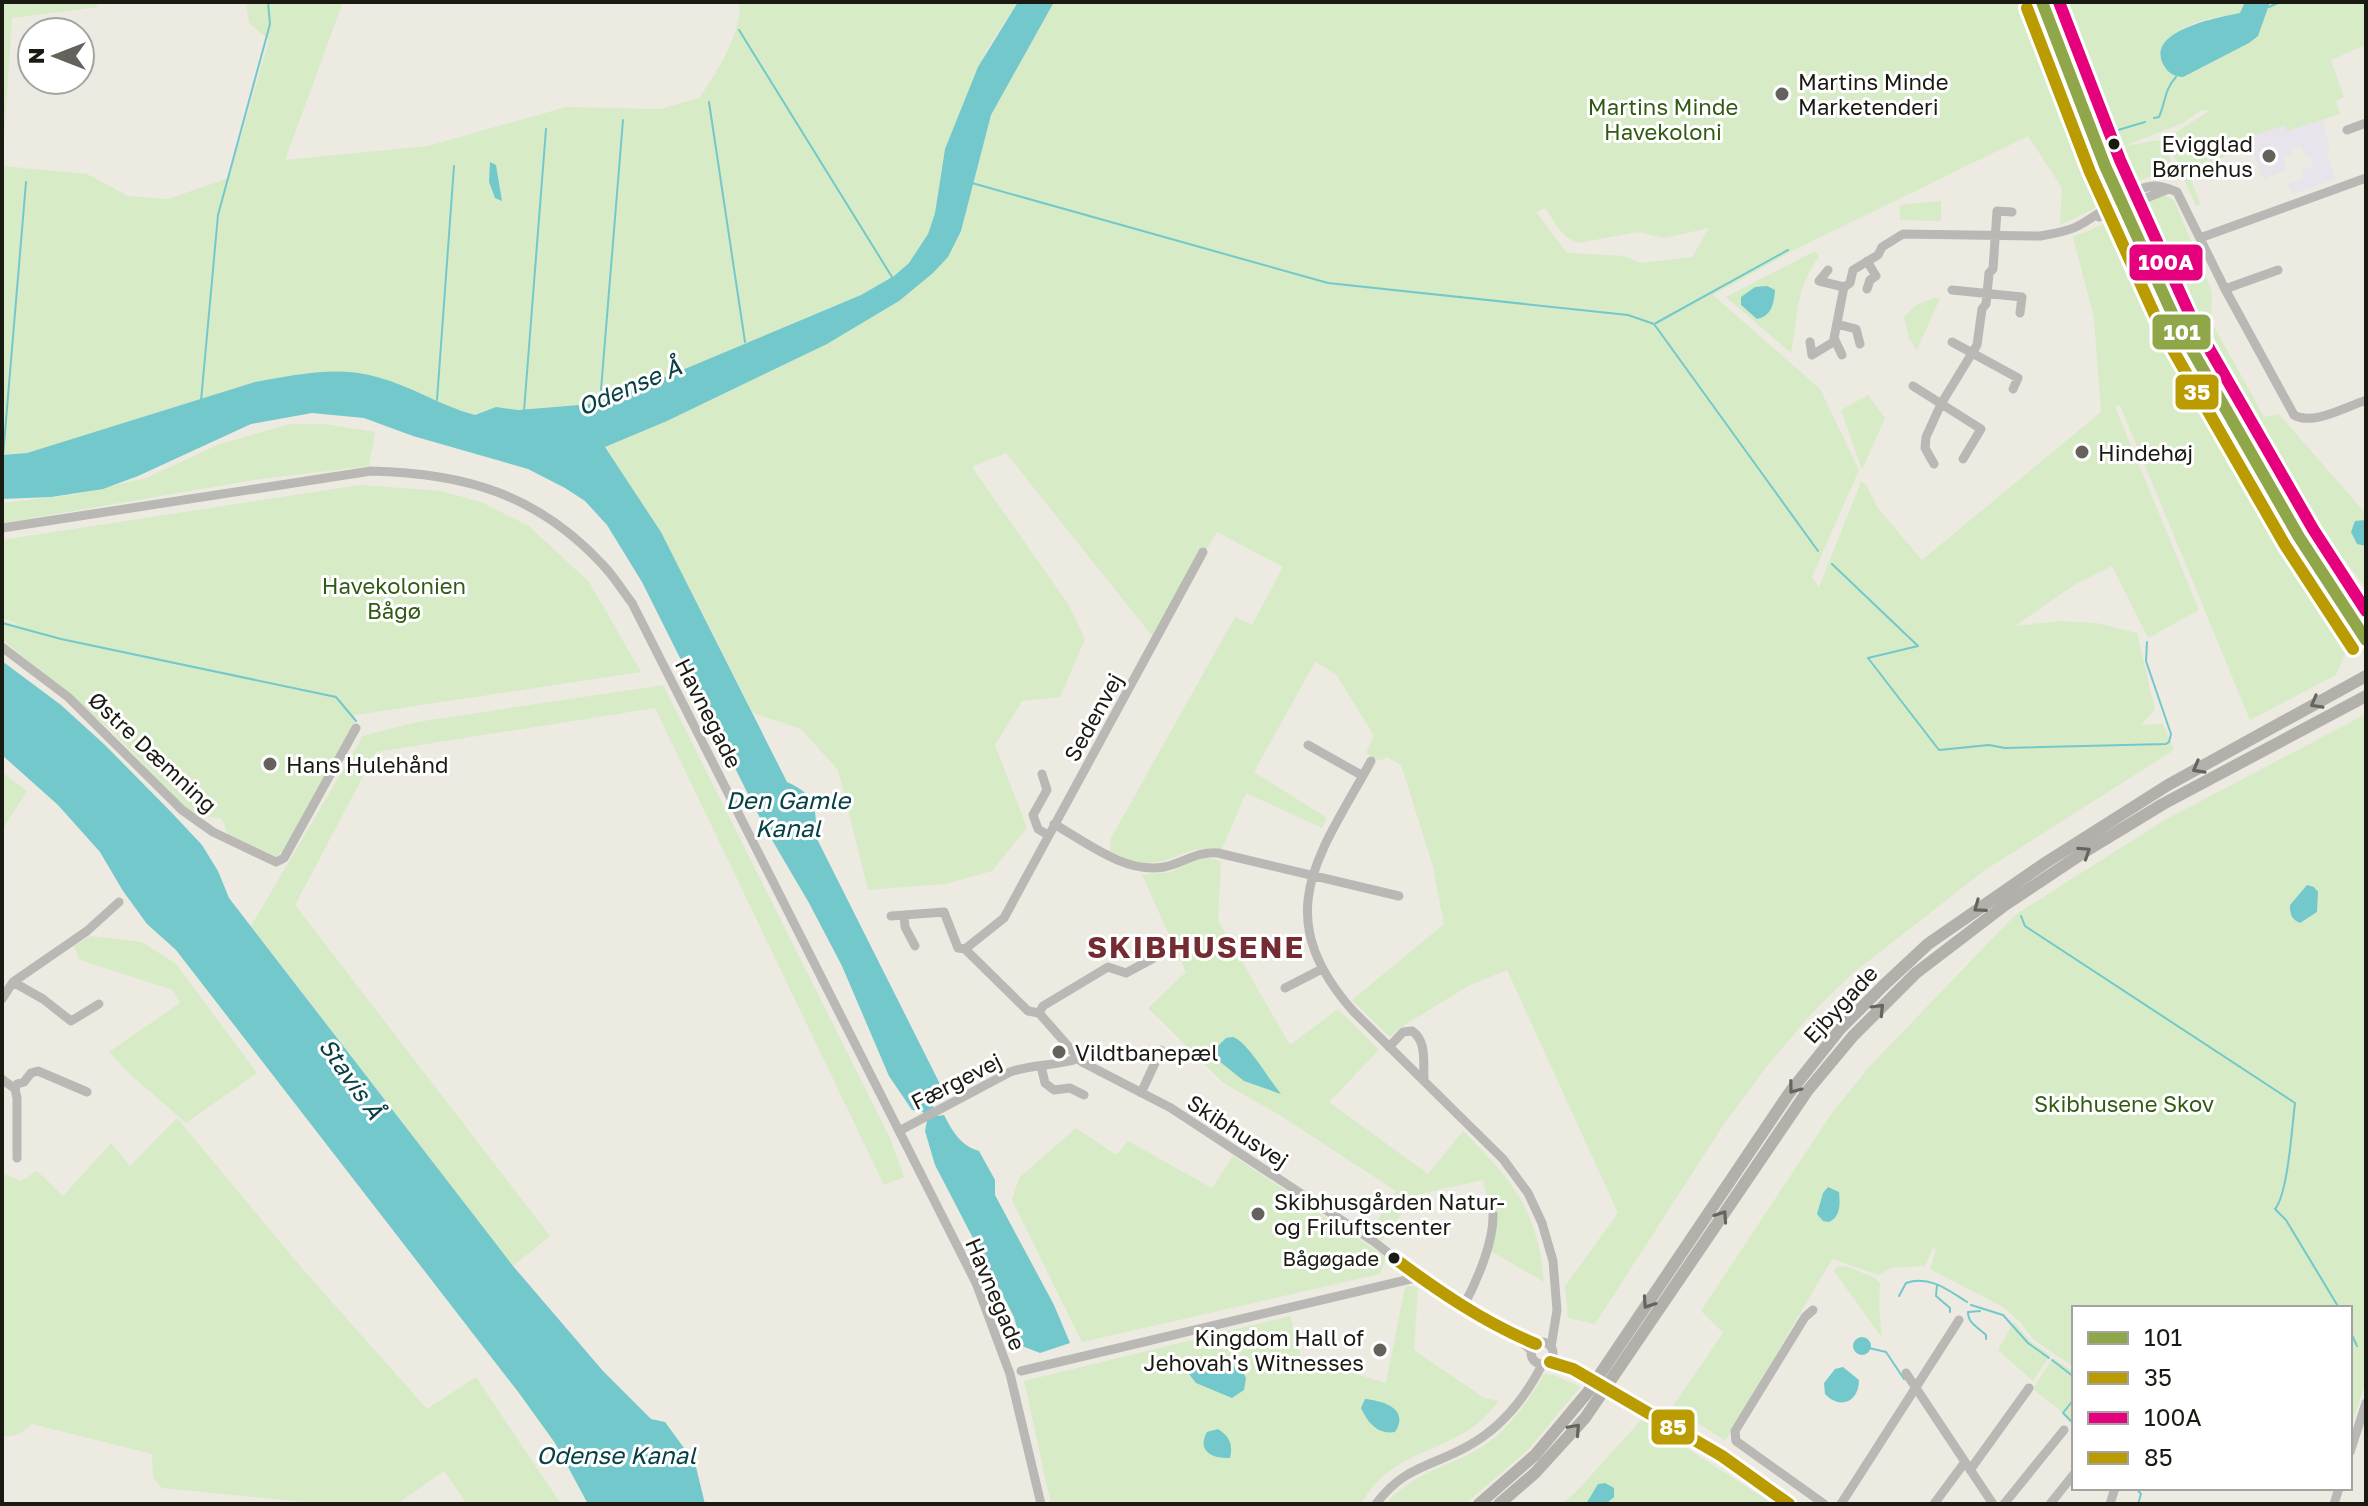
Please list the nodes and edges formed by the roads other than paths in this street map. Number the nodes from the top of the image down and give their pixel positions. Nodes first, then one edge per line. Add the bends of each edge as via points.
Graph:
1 (2042, 2) edge
2 (2366, 123) edge
3 (2347, 130) dead end
4 (2366, 178) edge
5 (2122, 204) junction
6 (2012, 212) dead end
7 (1996, 235) junction
8 (2200, 238) junction
9 (1867, 261) junction
10 (1828, 270) dead end
11 (2278, 270) dead end
12 (1844, 287) junction
13 (1867, 289) dead end
14 (2225, 289) junction
15 (1952, 290) dead end
16 (1987, 293) junction
17 (2020, 313) dead end
18 (1837, 324) junction
19 (1835, 341) junction
20 (1810, 342) dead end
21 (1952, 342) dead end
22 (1860, 344) dead end
23 (1973, 354) junction
24 (1842, 355) dead end
25 (1913, 386) dead end
26 (2013, 389) dead end
27 (2364, 401) dead end
28 (1941, 404) junction
29 (1963, 459) dead end
30 (1934, 464) dead end
31 (2275, 493) junction
32 (2, 528) edge
33 (1203, 552) dead end
34 (2366, 611) edge
35 (2366, 640) edge
36 (2, 647) edge
37 (2366, 676) edge
38 (2366, 696) edge
39 (356, 728) dead end
40 (1308, 745) dead end
41 (1371, 761) dead end
42 (1042, 774) dead end
43 (1363, 776) junction
44 (1054, 824) junction
45 (1048, 835) junction
46 (1312, 874) junction
47 (1399, 896) dead end
48 (119, 902) dead end
49 (904, 915) junction
50 (891, 916) dead end
51 (1160, 942) dead end
52 (915, 946) dead end
53 (965, 949) junction
54 (1322, 969) junction
55 (13, 982) junction
56 (1285, 988) dead end
57 (2, 999) edge
58 (99, 1004) dead end
59 (1039, 1013) junction
60 (1389, 1047) junction
61 (1161, 1050) dead end
62 (1077, 1059) junction
63 (1041, 1066) junction
64 (2, 1079) edge
65 (1424, 1079) junction
66 (15, 1089) junction
67 (87, 1092) dead end
68 (1141, 1093) junction
69 (1084, 1095) dead end
70 (899, 1131) junction
71 (17, 1158) dead end
72 (1493, 1214) dead end
73 (1419, 1277) junction
74 (1464, 1305) junction
75 (1813, 1310) dead end
76 (1959, 1320) dead end
77 (1543, 1353) junction
78 (1021, 1371) dead end
79 (1906, 1373) dead end
80 (2029, 1388) dead end
81 (1915, 1389) junction
82 (2366, 1403) edge
83 (2064, 1430) dead end
84 (2352, 1446) edge
85 (1968, 1466) junction
86 (2072, 1476) edge
87 (1041, 1504) edge
88 (1376, 1504) edge
89 (1479, 1504) edge
90 (1499, 1504) edge
91 (1789, 1504) edge
92 (1824, 1504) edge
93 (1841, 1504) edge
94 (1934, 1504) edge
95 (1993, 1504) edge
96 (2004, 1504) edge
97 (2050, 1504) edge

1 - 5 main road
2 - 3 street
4 - 8 street
5 - 7 street via 2060,233
5 - 8 street via 2150,186 2177,192
5 - 31 main road via 2177,324
6 - 7 street via 1997,211
7 - 9 street via 1903,234
7 - 16 street
8 - 14 street
9 - 12 street via 1853,270
9 - 13 street via 1876,276
10 - 12 street via 1819,281
11 - 14 street
12 - 18 street
14 - 27 street via 2294,415 2303,420
15 - 16 street
16 - 17 street via 2022,297
16 - 23 street
18 - 19 street
18 - 22 street via 1856,329
19 - 20 street via 1812,355
19 - 24 street
21 - 23 street
23 - 26 street via 2018,378
23 - 28 street
25 - 28 street
28 - 29 street via 1981,429
28 - 30 street via 1926,437 1925,448
31 - 34 main road
31 - 35 main road
32 - 70 street, Havnegade via 371,471 417,472 499,491 570,534 604,565 632,603
33 - 44 street, Sedenvej
36 - 39 street, Østre Dæmning via 68,697 182,810 213,832 276,862 284,858
37 -> 89 main road, Ejbygade via 2104,825 1964,917 1884,985 1840,1029 1790,1092 1588,1392 1535,1455
90 -> 38 main road, Ejbygade via 1585,1418 1808,1090 1916,973 2089,849
40 - 43 street via 1322,746
41 - 43 street
42 - 45 street, Sedenvej via 1047,790 1033,815 1038,829
43 - 46 street
44 - 45 street, Sedenvej
44 - 46 street via 1145,869 1207,852
45 - 53 street via 1004,918
46 - 47 street
46 - 54 street via 1308,923
48 - 55 street
49 - 50 street, Skibhusvej
49 - 52 street
49 - 53 street, Skibhusvej via 944,912 958,948
51 - 59 street via 1152,959 1126,973 1108,967
53 - 59 street, Skibhusvej via 1028,1011
54 - 56 street
54 - 60 street via 1333,989
55 - 57 street
55 - 58 street via 71,1021
59 - 62 street, Skibhusvej
60 - 65 street
60 - 65 street via 1403,1032 1419,1036
61 - 68 street
62 - 63 street, Færgevej
62 - 68 street, Skibhusvej
63 - 69 street via 1045,1083 1054,1090 1070,1088
63 - 70 street, Færgevej via 1010,1072
64 - 66 street
65 - 77 street via 1503,1159 1542,1223 1557,1289 1556,1320
66 - 67 street via 38,1071
66 - 71 street
68 - 73 street, Skibhusvej via 1373,1241
70 - 87 street, Havnegade via 998,1337
72 - 74 street via 1478,1276
73 - 74 street, Skibhusvej
73 - 78 street
74 - 77 street, Skibhusvej
75 - 92 street via 1734,1436
76 - 81 street
77 - 88 street via 1503,1422 1403,1476
77 - 91 street, Skibhusvej, bridge via 1722,1456
79 - 81 street
80 - 85 street
81 - 85 street
81 - 93 street
82 - 84 street
83 - 96 street
85 - 94 street
85 - 95 street
86 - 97 street

